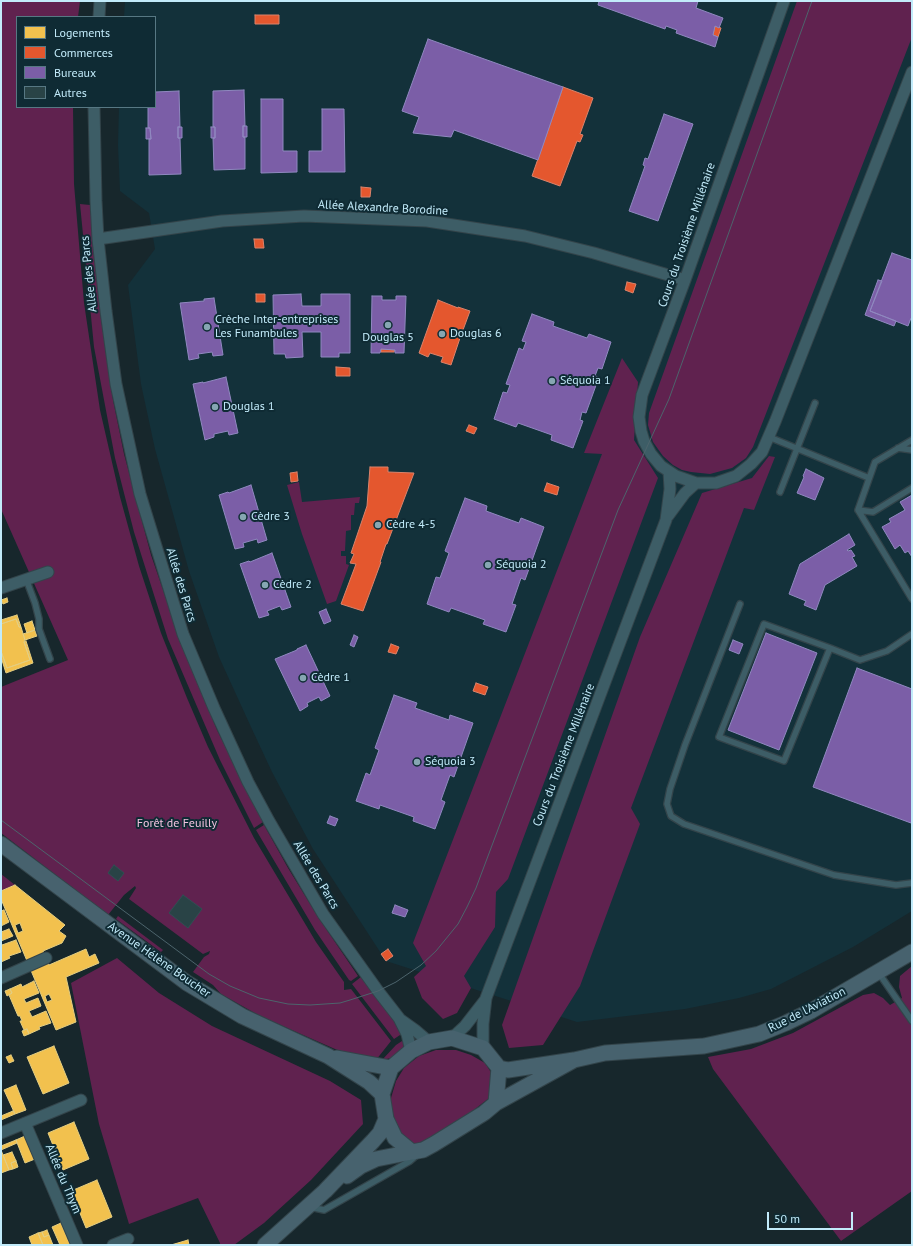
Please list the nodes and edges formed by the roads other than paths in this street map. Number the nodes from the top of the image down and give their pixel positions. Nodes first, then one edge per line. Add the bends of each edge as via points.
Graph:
1 (100, 1) edge
2 (784, 1) edge
3 (99, 16) edge
4 (912, 72) edge
5 (94, 108) edge
6 (98, 239) junction
7 (685, 280) junction
8 (815, 403) dead end
9 (769, 437) junction
10 (912, 440) edge
11 (897, 448) junction
12 (797, 449) junction
13 (912, 450) edge
14 (669, 472) junction
15 (869, 478) junction
16 (696, 482) junction
17 (912, 488) edge
18 (780, 492) dead end
19 (858, 510) junction
20 (666, 520) junction
21 (48, 572) dead end
22 (26, 579) junction
23 (1, 588) edge
24 (912, 600) edge
25 (740, 604) dead end
26 (912, 634) edge
27 (830, 648) junction
28 (50, 659) dead end
29 (1, 844) edge
30 (912, 883) edge
31 (912, 952) edge
32 (46, 958) dead end
33 (878, 972) junction
34 (1, 978) edge
35 (486, 998) junction
36 (399, 1018) junction
37 (912, 1021) edge
38 (452, 1038) junction
39 (429, 1042) junction
40 (482, 1048) junction
41 (411, 1051) junction
42 (328, 1056) junction
43 (574, 1060) junction
44 (391, 1068) junction
45 (499, 1068) junction
46 (382, 1094) junction
47 (81, 1100) dead end
48 (496, 1103) junction
49 (386, 1119) junction
50 (25, 1123) junction
51 (1, 1134) edge
52 (417, 1151) junction
53 (325, 1191) junction
54 (307, 1207) junction
55 (128, 1239) dead end
56 (77, 1245) edge
57 (113, 1245) edge
58 (265, 1245) edge

1 - 3 street
2 - 7 street, Cours du Troisième Millénaire
4 - 9 street, Cours du Troisième Millénaire
5 - 6 street, Allée des Parcs
6 - 7 street, Allée Alexandre Borodine via 222,221 304,216 427,221 525,236
6 - 36 street, Allée des Parcs via 116,384 140,494 183,634 214,708 268,821 324,914
7 - 14 street, Cours du Troisième Millénaire via 642,395 639,411 641,432 647,448 655,460
8 - 12 lane
9 - 12 lane
9 - 16 street, Cours du Troisième Millénaire via 762,452 736,476 716,483
10 - 11 lane
11 - 13 lane
11 - 15 lane via 875,462
12 - 15 lane
12 - 18 lane
14 - 16 street, Cours du Troisième Millénaire
14 - 20 street, Cours du Troisième Millénaire via 670,489
15 - 19 lane
16 - 20 street, Cours du Troisième Millénaire
17 - 19 lane via 873,512
19 - 24 lane
20 - 35 street, Cours du Troisième Millénaire
21 - 22 street
22 - 23 street
22 - 28 lane
25 - 30 lane via 670,789 666,804 671,816 684,824 834,875 896,885
26 - 27 lane via 887,651 860,660
27 - 27 lane via 764,624 719,737 784,761
29 - 42 street, Avenue Hélène Boucher via 187,983 242,1016
31 - 33 street, Rue de l'Aviation
32 - 34 street
33 - 37 lane
33 - 43 street, Rue de l'Aviation via 811,1011 759,1034 704,1046 605,1053
35 - 38 street, Cours du Troisième Millénaire via 465,1026
35 - 40 street, Cours du Troisième Millénaire
36 - 39 street, Allée des Parcs
36 - 41 street, Allée des Parcs via 407,1034
38 - 39 street
38 - 40 street
39 - 41 street
40 - 45 street
41 - 44 street
42 - 44 street, Avenue Hélène Boucher
42 - 46 street, Avenue Hélène Boucher
43 - 45 street, Rue de l'Aviation via 508,1070
43 - 48 street, Rue de l'Aviation
44 - 46 street
45 - 48 street
46 - 49 street
47 - 50 street
48 - 52 street, Rue de l'Aviation via 434,1144
49 - 52 street via 395,1138
49 - 53 street, Rue de l'Aviation via 380,1133
50 - 51 street
50 - 56 street, Allée du Thym
52 - 53 street, Rue de l'Aviation via 376,1159 361,1166
52 - 54 lane via 410,1161 324,1210
53 - 54 street, Rue de l'Aviation
54 - 58 street, Rue de l'Aviation
55 - 57 street

